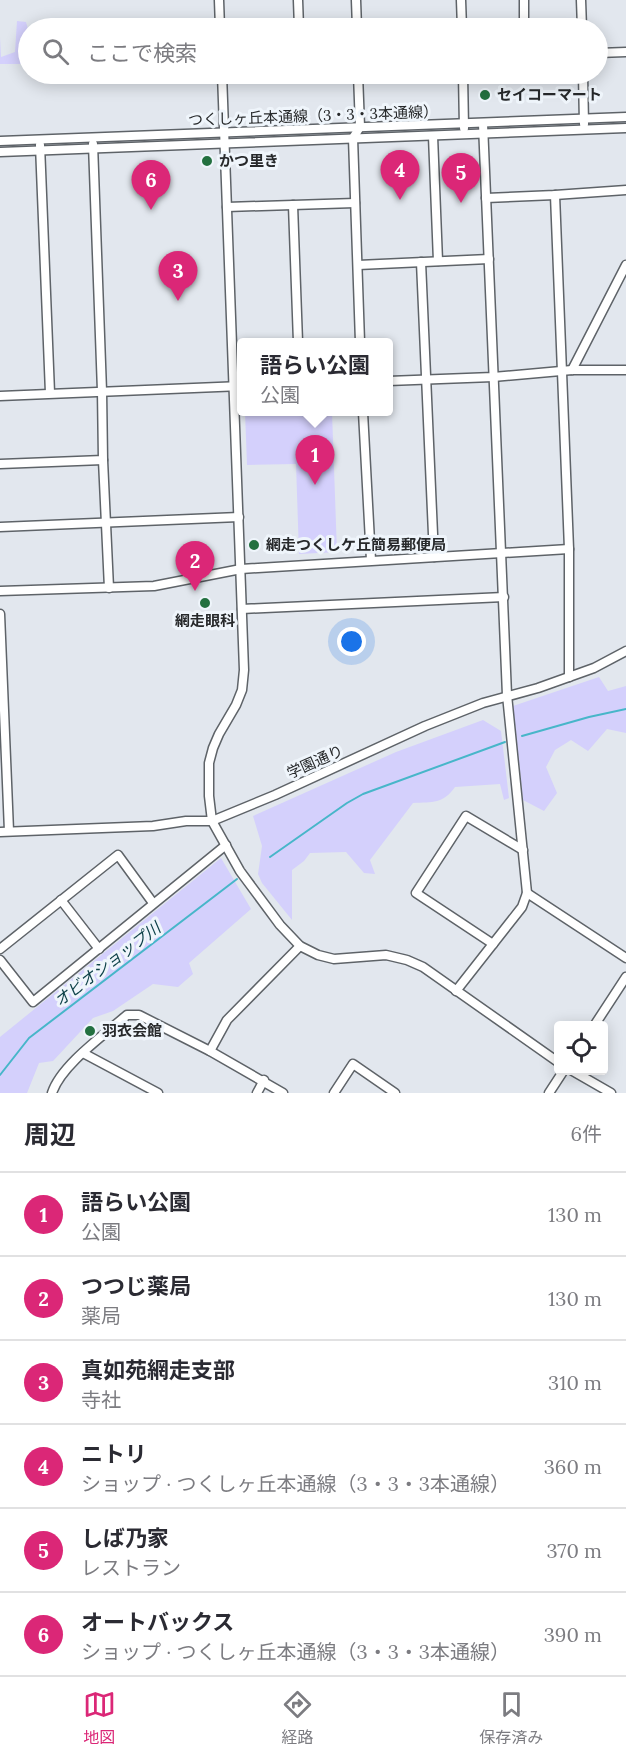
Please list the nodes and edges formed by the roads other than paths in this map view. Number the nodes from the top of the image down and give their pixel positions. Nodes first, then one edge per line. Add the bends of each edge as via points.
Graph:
1 (219, 0) edge
2 (298, 0) edge
3 (356, 0) edge
4 (461, 0) edge
5 (524, 0) edge
6 (581, 0) edge
7 (220, 18) edge
8 (299, 18) edge
9 (357, 18) edge
10 (462, 18) edge
11 (524, 18) edge
12 (582, 18) edge
13 (626, 52) edge
14 (608, 53) edge
15 (223, 84) edge
16 (358, 84) edge
17 (463, 84) edge
18 (583, 84) edge
19 (626, 117) edge
20 (584, 119) junction
21 (464, 124) junction
22 (483, 124) junction
23 (360, 127) junction
24 (626, 128) edge
25 (584, 129) junction
26 (225, 133) junction
27 (484, 134) junction
28 (464, 135) junction
29 (433, 136) junction
30 (92, 137) junction
31 (353, 138) junction
32 (40, 139) junction
33 (0, 141) edge
34 (225, 143) junction
35 (93, 148) junction
36 (40, 150) junction
37 (0, 152) edge
38 (626, 190) edge
39 (555, 195) junction
40 (486, 198) junction
41 (355, 203) junction
42 (293, 205) junction
43 (227, 207) junction
44 (489, 259) junction
45 (438, 261) junction
46 (421, 262) junction
47 (358, 265) junction
48 (626, 265) edge
49 (298, 338) edge
50 (360, 338) edge
51 (572, 370) junction
52 (626, 370) edge
53 (237, 371) edge
54 (562, 372) junction
55 (493, 377) junction
56 (425, 379) junction
57 (393, 381) edge
58 (237, 387) edge
59 (102, 392) junction
60 (50, 393) junction
61 (0, 396) edge
62 (237, 416) edge
63 (363, 416) edge
64 (103, 460) junction
65 (0, 464) edge
66 (239, 517) junction
67 (106, 522) junction
68 (0, 527) edge
69 (569, 549) junction
70 (503, 553) junction
71 (434, 557) junction
72 (371, 560) junction
73 (241, 569) junction
74 (109, 588) junction
75 (0, 591) edge
76 (504, 597) junction
77 (242, 609) junction
78 (0, 614) edge
79 (626, 651) edge
80 (1, 658) edge
81 (569, 677) junction
82 (507, 695) junction
83 (2, 696) edge
84 (212, 820) junction
85 (4, 832) edge
86 (226, 845) junction
87 (523, 850) junction
88 (526, 893) junction
89 (61, 900) junction
90 (153, 903) junction
91 (493, 944) junction
92 (300, 946) junction
93 (0, 949) edge
94 (99, 949) junction
95 (626, 958) edge
96 (0, 960) edge
97 (626, 977) edge
98 (456, 991) junction
99 (597, 1021) edge
100 (210, 1051) junction
101 (83, 1053) junction
102 (554, 1059) edge
103 (561, 1075) edge
104 (579, 1075) edge
105 (264, 1080) junction
106 (52, 1093) edge
107 (158, 1093) edge
108 (257, 1093) edge
109 (283, 1093) edge
110 (334, 1093) edge
111 (395, 1093) edge
112 (549, 1093) edge
113 (611, 1093) edge

1 - 7 street
2 - 8 street
3 - 9 street
4 - 10 street
5 - 11 street
6 - 12 street
13 - 14 street
15 - 26 street
16 - 23 street
17 - 21 street
18 - 20 street
19 - 20 street, つくしヶ丘本通線（3・3・3本通線）
20 - 22 street, つくしヶ丘本通線（3・3・3本通線）
20 - 25 street
21 - 22 street, つくしヶ丘本通線（3・3・3本通線）
21 - 23 street, つくしヶ丘本通線（3・3・3本通線）
21 - 28 street
22 - 27 street
23 - 26 street, つくしヶ丘本通線（3・3・3本通線）
23 - 31 street
24 - 25 street, つくしヶ丘本通線（3・3・3本通線）
25 - 27 street, つくしヶ丘本通線（3・3・3本通線）
26 - 30 street, つくしヶ丘本通線（3・3・3本通線）
26 - 34 street
27 - 28 street, つくしヶ丘本通線（3・3・3本通線）
27 - 40 street
28 - 29 street, つくしヶ丘本通線（3・3・3本通線）
29 - 31 street, つくしヶ丘本通線（3・3・3本通線）
29 - 45 street
30 - 32 street, つくしヶ丘本通線（3・3・3本通線）
30 - 35 street
31 - 34 street, つくしヶ丘本通線（3・3・3本通線）
31 - 41 street
32 - 33 street, つくしヶ丘本通線（3・3・3本通線）
32 - 36 street
34 - 35 street, つくしヶ丘本通線（3・3・3本通線）
34 - 43 street
35 - 36 street, つくしヶ丘本通線（3・3・3本通線）
35 - 59 street
36 - 37 street, つくしヶ丘本通線（3・3・3本通線）
36 - 60 street
38 - 39 street
39 - 40 street
39 - 54 street
40 - 44 street
41 - 42 street
41 - 47 street
42 - 43 street
42 - 49 street
43 - 53 street
44 - 45 street
44 - 55 street
45 - 46 street
46 - 47 street
46 - 56 street
47 - 50 street
48 - 51 street
51 - 52 street
51 - 54 street
54 - 55 street
54 - 69 street
55 - 56 street
55 - 70 street
56 - 57 street
56 - 71 street
58 - 59 street
59 - 60 street
59 - 64 street
60 - 61 street
62 - 66 street
63 - 72 street
64 - 65 street
64 - 67 street
66 - 67 street
66 - 73 street
67 - 68 street
67 - 74 street
69 - 70 street
69 - 81 street
70 - 71 street
70 - 76 street
71 - 72 street
72 - 73 street
73 - 74 street via 154,586
73 - 77 street
74 - 75 street
76 - 77 street
76 - 82 street
77 - 84 street via 242,690 219,734 209,764
78 - 80 street
79 - 81 street, 学園通り
80 - 83 street
81 - 82 street, 学園通り
82 - 84 street, 学園通り via 425,726
82 - 87 street
83 - 85 street
84 - 85 street, 学園通り
84 - 86 street
86 - 90 street
86 - 92 street via 266,907
87 - 88 street
87 - 91 street via 466,816 416,893
88 - 91 street via 522,907
88 - 95 street
89 - 90 street via 117,855
89 - 93 street
89 - 94 street
90 - 94 street
91 - 98 street
92 - 98 street via 334,959 386,955 407,960
92 - 100 street via 226,1020
94 - 96 street via 33,1002
97 - 99 street
98 - 102 street
100 - 101 street via 133,1014
100 - 105 street
101 - 106 street via 58,1077
101 - 107 street
103 - 112 street
104 - 113 street
105 - 108 street
105 - 109 street
110 - 111 street via 352,1064

